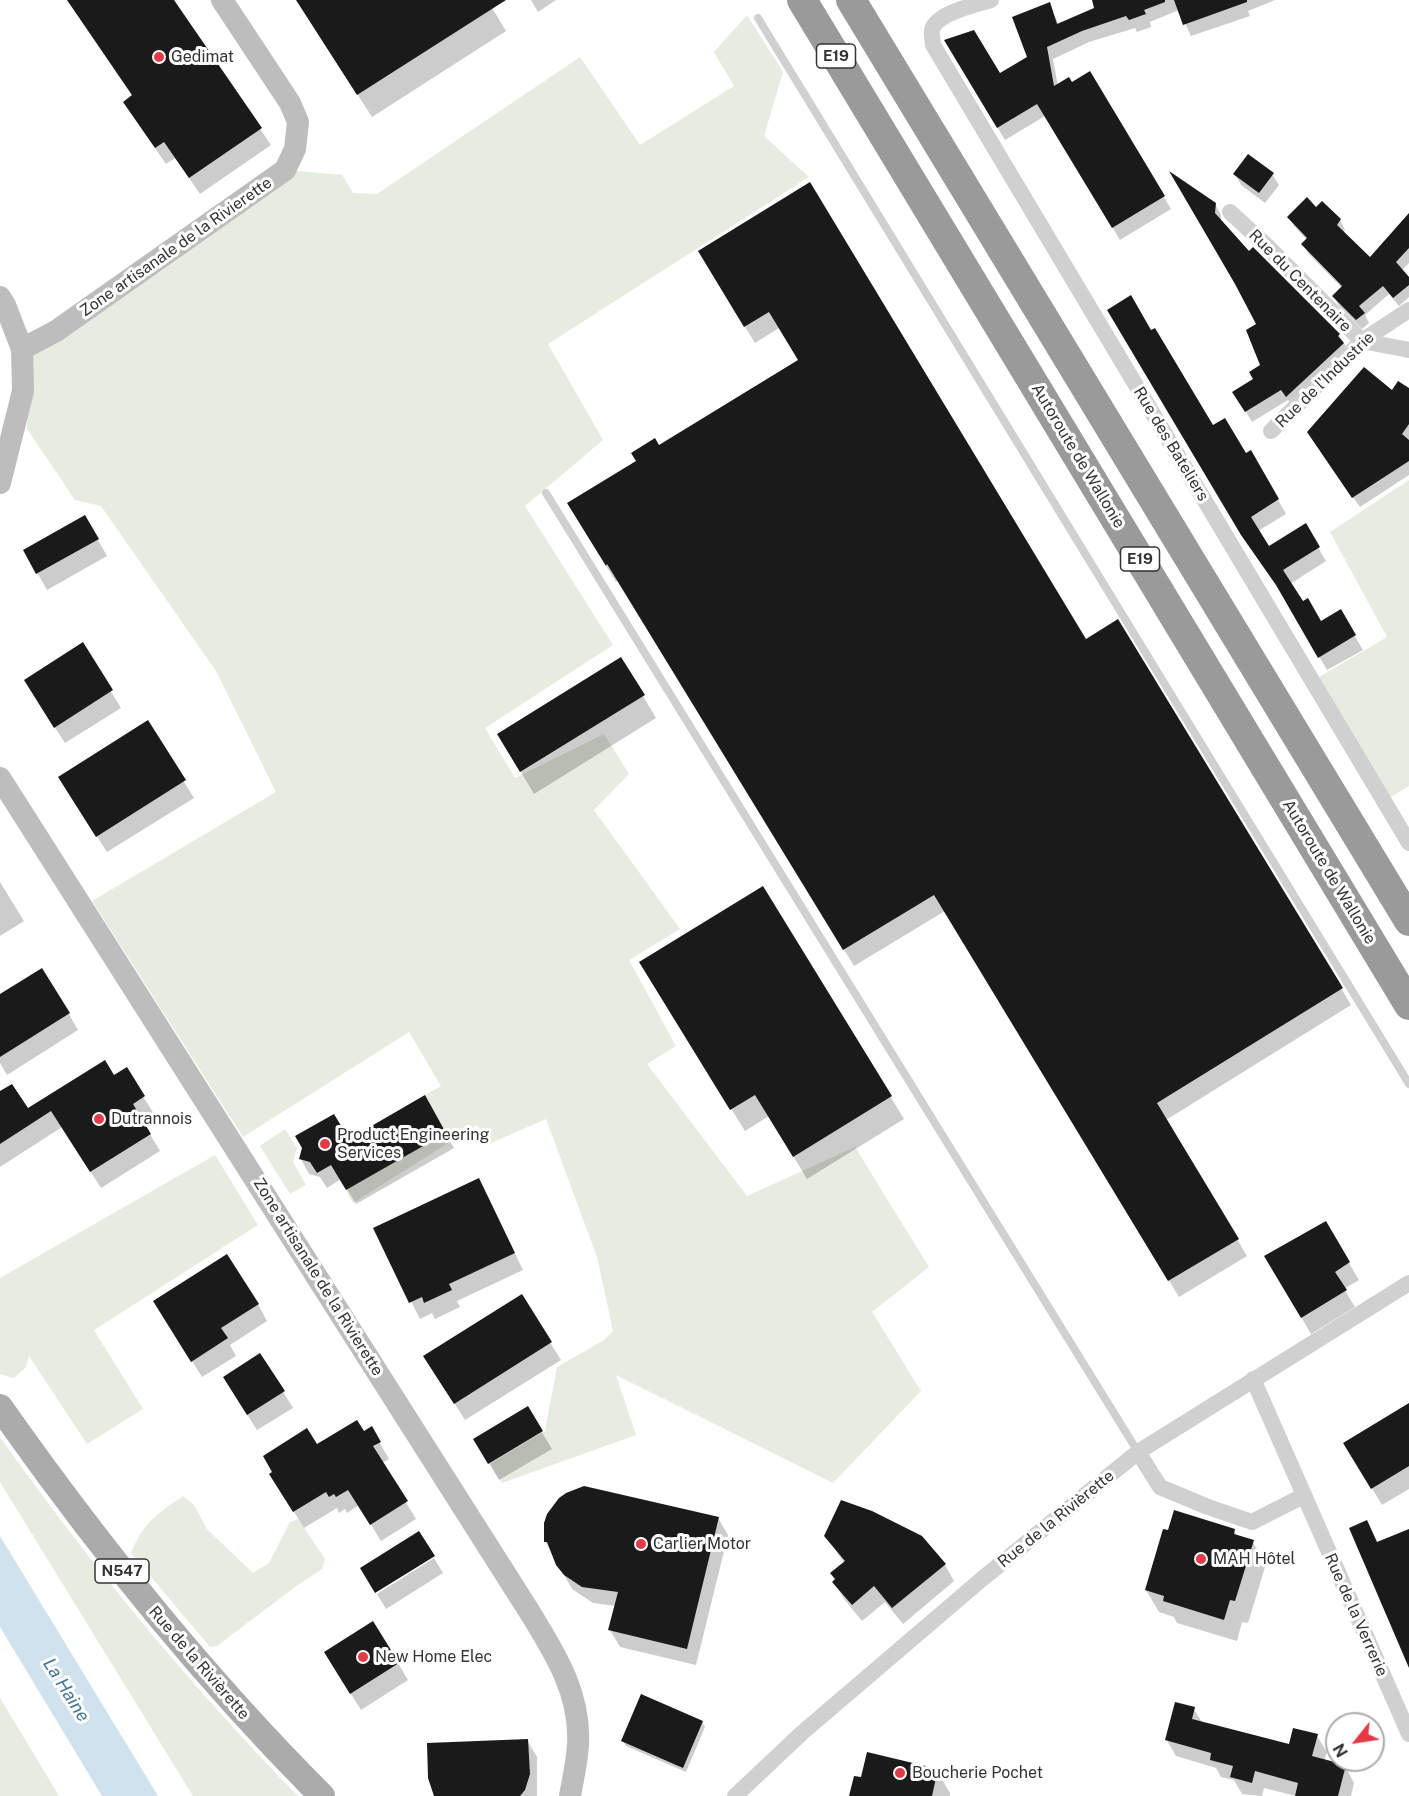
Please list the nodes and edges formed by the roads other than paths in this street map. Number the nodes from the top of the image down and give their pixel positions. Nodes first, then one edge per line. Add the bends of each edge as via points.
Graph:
1 (222, 0) edge
2 (802, 0) edge
3 (851, 0) edge
4 (991, 0) edge
5 (758, 18) dead end
6 (1230, 212) dead end
7 (0, 297) edge
8 (1409, 310) edge
9 (1362, 341) junction
10 (22, 349) junction
11 (1409, 351) edge
12 (1271, 431) dead end
13 (0, 483) edge
14 (546, 493) dead end
15 (0, 778) edge
16 (1409, 843) edge
17 (1409, 921) edge
18 (1409, 1005) edge
19 (1409, 1084) edge
20 (1409, 1283) edge
21 (1252, 1380) junction
22 (0, 1407) edge
23 (1138, 1452) junction
24 (1304, 1496) junction
25 (1409, 1734) edge
26 (322, 1796) edge
27 (570, 1796) edge
28 (735, 1796) edge

1 - 10 street, Zone artisanale de la Rivierette via 290,103 298,122 296,149 285,170 56,331
2 - 18 highway, Autoroute de Wallonie / E19
3 - 17 highway, E19
4 - 16 street, Rue des Bateliers via 942,16 932,32 933,45
5 - 19 lane
6 - 9 street, Rue du Centenaire
7 - 10 street
8 - 9 street, Rue de l'Industrie
9 - 11 street, Rue du Centenaire
9 - 12 street, Rue de l'Industrie
10 - 13 street via 23,391
14 - 23 lane
15 - 27 street, Zone artisanale de la Rivierette via 561,1665 576,1701 578,1744
20 - 21 street, Rue de la Rivièrette
21 - 23 street, Rue de la Rivièrette
21 - 24 street, Rue de la Verrerie
22 - 26 main road, Rue de la Rivièrette / N547 via 148,1605
23 - 24 street via 1160,1487 1252,1522
23 - 28 street, Rue de la Rivièrette via 803,1732
24 - 25 street, Rue de la Verrerie

